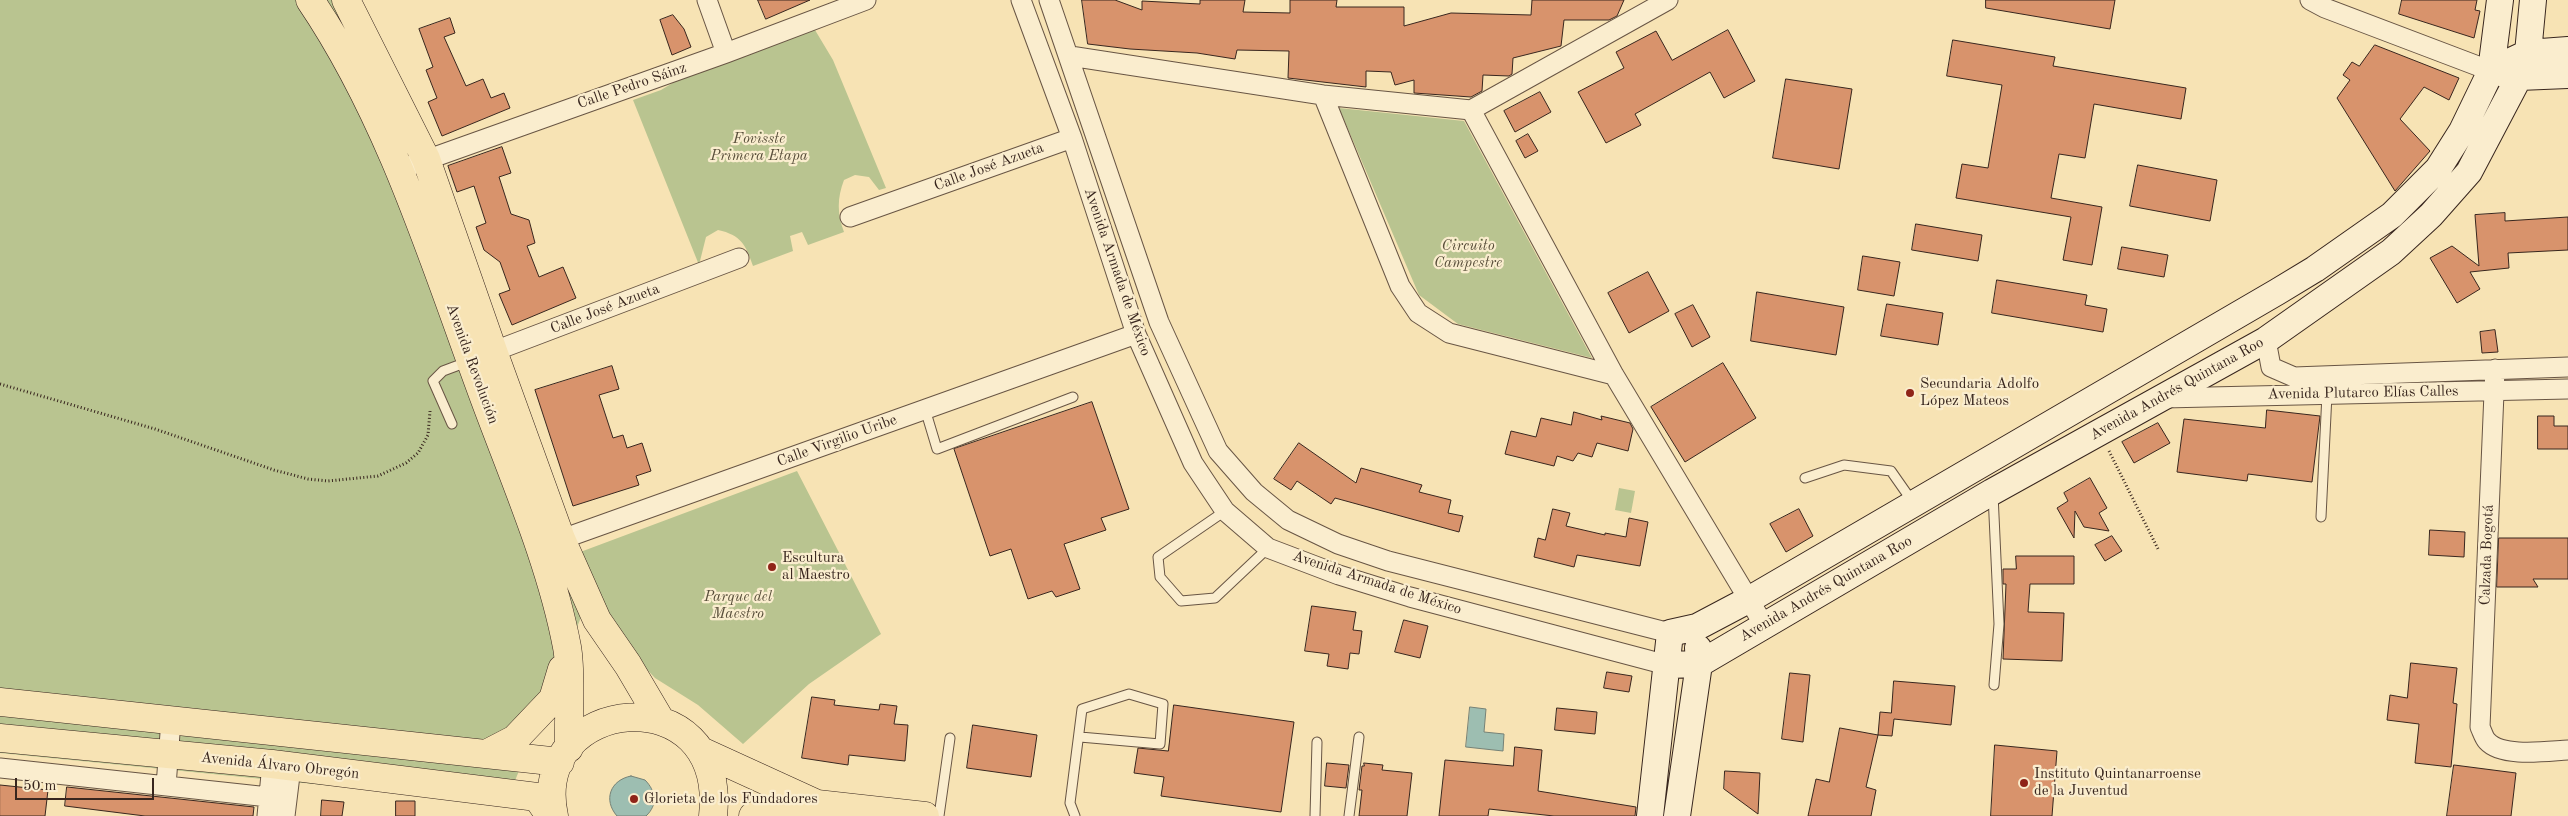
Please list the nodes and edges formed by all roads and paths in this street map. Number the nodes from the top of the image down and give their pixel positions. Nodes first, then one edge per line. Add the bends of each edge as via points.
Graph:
1 (310, 0) edge
2 (346, 0) edge
3 (707, 0) edge
4 (866, 0) edge
5 (1020, 0) edge
6 (1049, 0) edge
7 (1668, 0) edge
8 (2310, 0) edge
9 (2500, 0) edge
10 (2533, 0) edge
11 (2568, 50) edge
12 (726, 53) junction
13 (2528, 53) junction
14 (1070, 56) junction
15 (2491, 72) junction
16 (2568, 74) edge
17 (2519, 77) junction
18 (1323, 94) junction
19 (1471, 110) junction
20 (1072, 138) junction
21 (426, 159) junction
22 (398, 170) junction
23 (850, 217) dead end
24 (739, 258) dead end
25 (2277, 292) junction
26 (2297, 318) junction
27 (1136, 334) junction
28 (2266, 340) junction
29 (482, 356) junction
30 (2568, 367) edge
31 (2495, 369) junction
32 (1614, 375) junction
33 (433, 381) junction
34 (0, 384) edge
35 (2294, 386) junction
36 (2568, 389) edge
37 (2493, 390) junction
38 (2327, 393) junction
39 (1073, 397) dead end
40 (2158, 399) junction
41 (926, 409) junction
42 (452, 424) dead end
43 (2100, 432) junction
44 (1805, 478) dead end
45 (1992, 492) junction
46 (1914, 503) junction
47 (1225, 510) junction
48 (2321, 517) dead end
49 (550, 544) junction
50 (1268, 548) junction
51 (2158, 549) dead end
52 (1750, 599) junction
53 (1764, 625) junction
54 (1697, 627) junction
55 (1670, 633) junction
56 (568, 650) junction
57 (1699, 664) junction
58 (1667, 666) junction
59 (1994, 685) dead end
60 (0, 702) edge
61 (171, 720) junction
62 (661, 720) junction
63 (1080, 737) junction
64 (1359, 737) dead end
65 (0, 738) edge
66 (950, 738) dead end
67 (1317, 742) dead end
68 (2568, 750) edge
69 (701, 751) junction
70 (488, 753) junction
71 (168, 754) junction
72 (564, 755) junction
73 (282, 766) junction
74 (0, 768) edge
75 (166, 786) junction
76 (280, 804) edge
77 (817, 804) junction
78 (267, 816) edge
79 (550, 816) edge
80 (554, 816) edge
81 (713, 816) edge
82 (753, 816) edge
83 (925, 816) edge
84 (940, 816) edge
85 (1075, 816) edge
86 (1315, 816) edge
87 (1349, 816) edge
88 (1650, 816) edge
89 (1677, 816) edge

1 - 22 main road, Avenida Revolución via 360,84
2 - 21 main road, Avenida Revolución
3 - 12 street
4 - 12 street, Calle Pedro Sáinz
5 - 20 street, Avenida Armada de México
6 - 14 street, Avenida Armada de México
7 - 19 street
8 - 15 street
9 - 15 main road, Avenida Andrés Quintana Roo
10 - 13 main road, Avenida Andrés Quintana Roo
11 - 13 main road
12 - 21 street, Calle Pedro Sáinz
13 - 15 main road
13 - 17 main road, Avenida Andrés Quintana Roo
14 - 18 street
14 - 55 street, Avenida Armada de México via 1159,322 1218,451 1254,492 1288,520 1346,547 1388,561
15 - 17 main road
15 - 25 main road, Avenida Andrés Quintana Roo via 2462,131 2438,169 2392,215
16 - 17 main road
17 - 26 main road, Avenida Andrés Quintana Roo via 2469,172 2431,215 2391,252
18 - 19 street
18 - 32 street via 1400,286 1418,313 1449,333
19 - 32 street
20 - 23 street, Calle José Azueta
20 - 27 street, Avenida Armada de México
21 - 22 street, Calle Pedro Sáinz
21 - 29 main road, Avenida Revolución
22 - 29 main road, Avenida Revolución
24 - 29 street, Calle José Azueta
25 - 26 main road
25 - 46 main road, Avenida Andrés Quintana Roo
26 - 28 main road, Avenida Andrés Quintana Roo
27 - 41 street, Calle Virgilio Uribe
27 - 47 street, Avenida Armada de México via 1193,462
28 - 35 street, Avenida Plutarco Elías Calles via 2271,367
28 - 40 main road, Avenida Andrés Quintana Roo
29 - 33 lane via 443,371
29 - 49 main road, Avenida Revolución
30 - 31 street, Avenida Plutarco Elías Calles
31 - 35 street, Avenida Plutarco Elías Calles
31 - 37 street, Calzada Bogotá
32 - 52 street
33 - 34 path via 428,435 418,453 406,463 378,476 328,481 274,470 154,429
33 - 42 lane
35 - 38 street, Avenida Plutarco Elías Calles
35 - 40 street, Avenida Plutarco Elías Calles
36 - 37 street, Avenida Plutarco Elías Calles
37 - 38 street, Avenida Plutarco Elías Calles
37 - 68 street, Calzada Bogotá via 2480,727 2487,741 2502,750
38 - 48 lane
39 - 41 lane via 938,449
40 - 43 main road, Avenida Andrés Quintana Roo
41 - 49 street, Calle Virgilio Uribe
43 - 45 main road, Avenida Andrés Quintana Roo
43 - 51 path
44 - 46 lane via 1844,465 1891,471
45 - 53 main road, Avenida Andrés Quintana Roo
45 - 59 lane via 1999,624
46 - 52 main road, Avenida Andrés Quintana Roo
47 - 50 street, Avenida Armada de México
47 - 50 lane via 1158,557 1160,577 1182,601 1215,598
49 - 56 main road, Avenida Revolución
49 - 62 main road, Avenida Revolución
50 - 58 street, Avenida Armada de México via 1410,597
52 - 53 street
52 - 54 main road, Avenida Andrés Quintana Roo
53 - 57 main road, Avenida Andrés Quintana Roo
54 - 55 main road, Avenida Andrés Quintana Roo
54 - 57 main road
55 - 58 main road
56 - 70 main road via 553,699 515,739
56 - 72 main road, Avenida Revolución
57 - 58 main road, Avenida Armada de México
57 - 89 main road
58 - 88 main road
60 - 61 main road
61 - 70 main road
61 - 71 street
62 - 69 main road via 684,732
62 - 72 main road via 636,716 610,719 587,730
63 - 63 lane via 1082,709 1129,694 1163,704 1160,744
63 - 85 lane via 1070,803
64 - 87 lane
65 - 71 main road, Avenida Álvaro Obregón
66 - 84 lane
67 - 86 lane
69 - 77 main road
69 - 81 main road via 711,772 715,794
70 - 72 main road
71 - 73 main road, Avenida Álvaro Obregón
71 - 75 street
72 - 80 main road via 553,782
73 - 76 street
73 - 79 main road, Avenida Álvaro Obregón via 536,797
74 - 75 street
75 - 76 street
76 - 78 street
77 - 82 main road
77 - 83 main road

